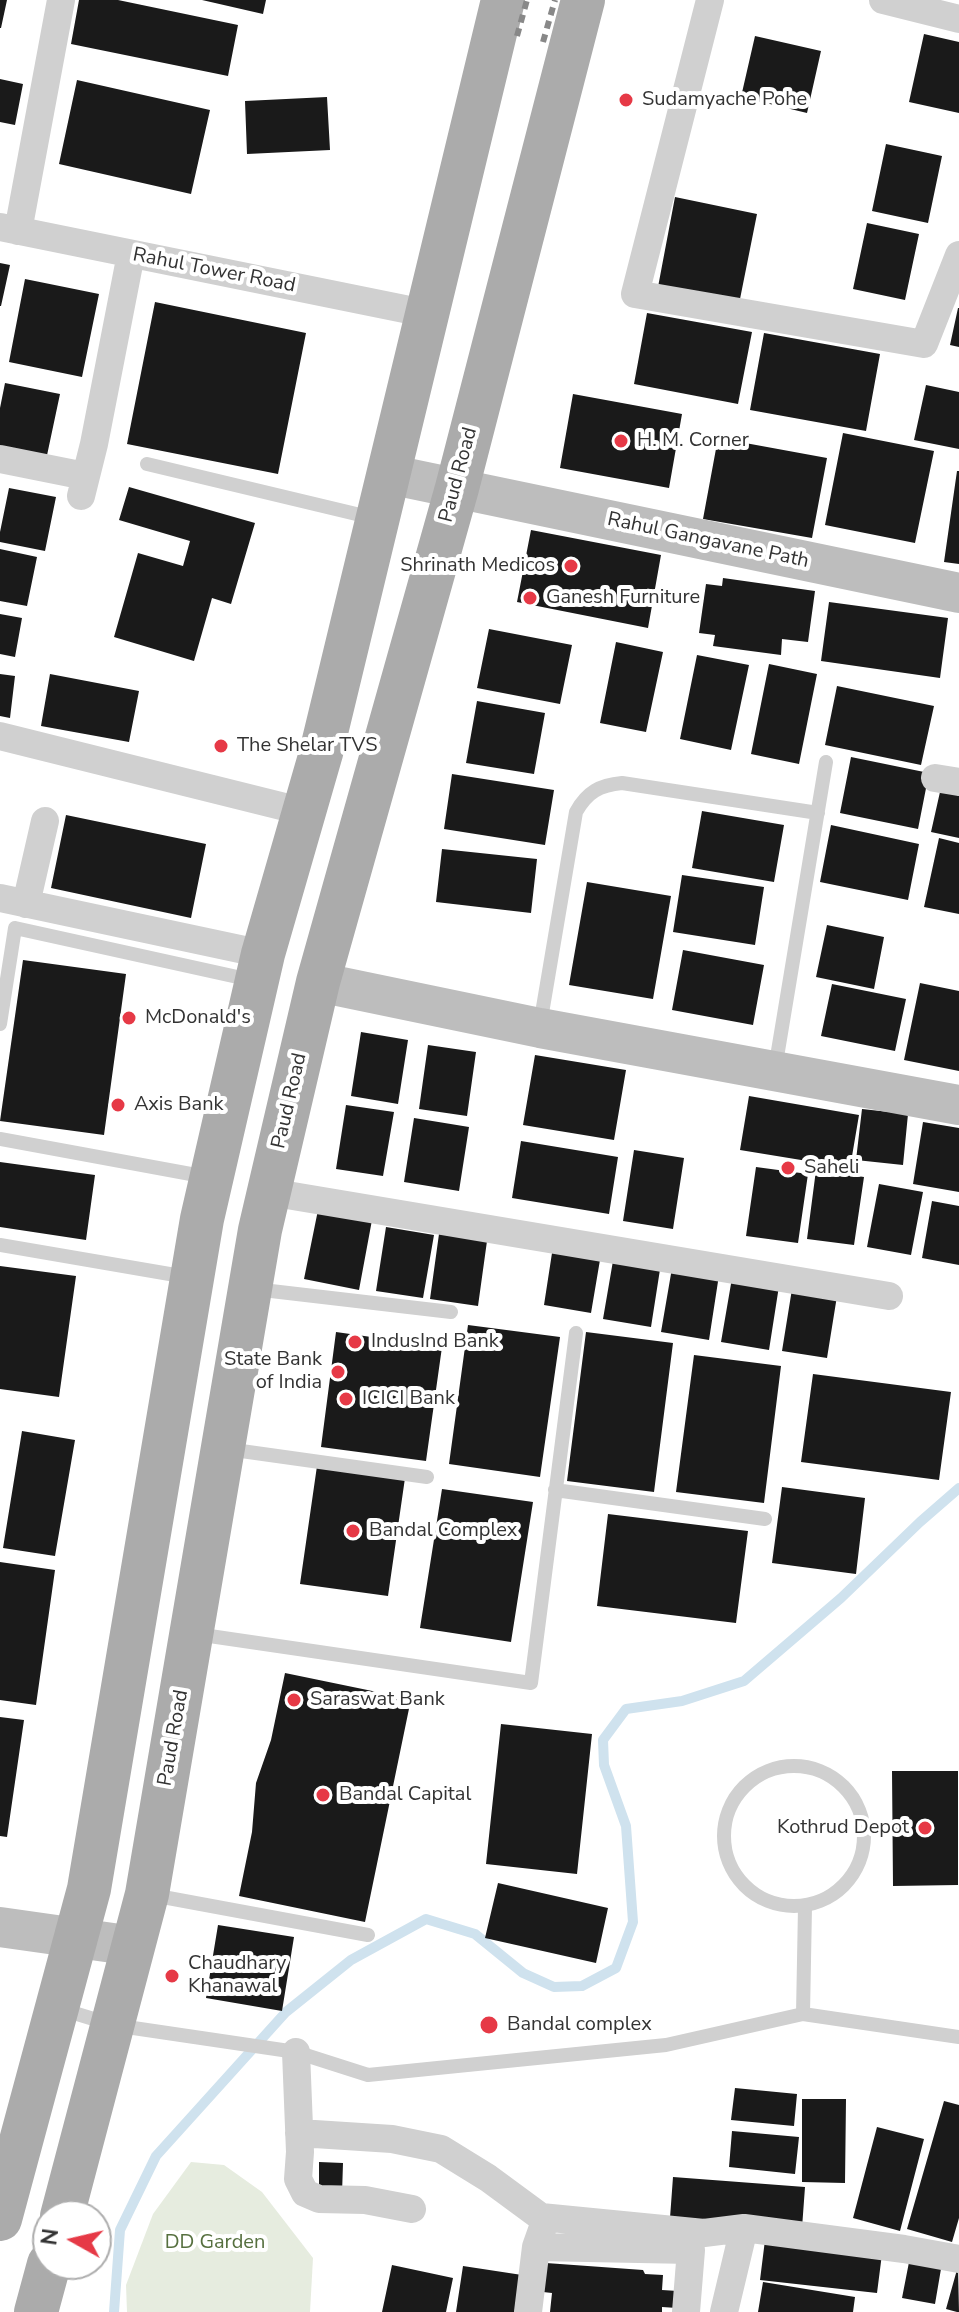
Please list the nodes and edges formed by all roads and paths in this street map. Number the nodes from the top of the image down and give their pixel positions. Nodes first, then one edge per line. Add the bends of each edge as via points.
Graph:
1 (61, 0) edge
2 (503, 0) edge
3 (583, 0) edge
4 (710, 0) edge
5 (883, 0) edge
6 (959, 19) edge
7 (9, 229) edge
8 (131, 254) junction
9 (959, 255) edge
10 (429, 314) junction
11 (0, 459) edge
12 (147, 464) dead end
13 (388, 474) junction
14 (457, 488) junction
15 (378, 519) junction
16 (959, 593) edge
17 (0, 736) edge
18 (826, 762) dead end
19 (305, 812) junction
20 (818, 813) junction
21 (45, 821) dead end
22 (13, 901) edge
23 (260, 968) junction
24 (318, 982) junction
25 (0, 1024) edge
26 (540, 1028) junction
27 (775, 1070) junction
28 (959, 1105) edge
29 (0, 1139) edge
30 (212, 1178) junction
31 (269, 1192) junction
32 (0, 1245) edge
33 (192, 1278) junction
34 (250, 1288) junction
35 (889, 1296) dead end
36 (451, 1312) dead end
37 (576, 1333) dead end
38 (222, 1449) junction
39 (427, 1477) dead end
40 (555, 1490) junction
41 (765, 1519) dead end
42 (191, 1633) junction
43 (147, 1894) junction
44 (805, 1907) junction
45 (0, 1927) edge
46 (368, 1935) dead end
47 (77, 1938) junction
48 (134, 1946) junction
49 (57, 2008) junction
50 (803, 2014) junction
51 (113, 2025) junction
52 (959, 2037) edge
53 (296, 2052) junction
54 (299, 2133) junction
55 (7, 2162) edge
56 (66, 2200) edge
57 (412, 2209) dead end
58 (541, 2217) junction
59 (0, 2219) edge
60 (744, 2228) junction
61 (536, 2247) junction
62 (959, 2259) edge
63 (45, 2280) edge
64 (36, 2312) edge
65 (528, 2312) edge
66 (686, 2312) edge
67 (724, 2312) edge

1 - 7 street
2 - 10 main road
3 - 14 main road, Paud Road
4 - 9 street via 635,294 924,344
5 - 6 street
7 - 8 street, Rahul Tower Road
8 - 10 street, Rahul Tower Road
8 - 11 street via 83,486
10 - 13 main road
12 - 15 lane
13 - 14 street, Rahul Gangavane Path
13 - 15 main road
14 - 16 street, Rahul Gangavane Path
14 - 24 main road, Paud Road
15 - 19 main road
17 - 19 street
18 - 20 lane
19 - 23 main road
20 - 26 lane via 622,783 594,790 576,812
20 - 27 lane
21 - 22 street
22 - 23 street
23 - 25 lane via 15,928
23 - 30 main road
24 - 26 street
24 - 31 main road, Paud Road
26 - 27 street
27 - 28 street
29 - 30 lane
30 - 33 main road
31 - 34 main road, Paud Road
31 - 35 street
32 - 33 lane
33 - 47 main road
34 - 36 lane
34 - 38 main road, Paud Road
37 - 40 lane
38 - 39 lane
38 - 42 main road, Paud Road
40 - 41 lane
40 - 42 lane via 531,1683
42 - 43 main road, Paud Road
43 - 46 lane
43 - 48 main road, Paud Road
44 - 44 lane via 783,1907 752,1893 730,1868 724,1846 732,1801 765,1771 787,1766 811,1767 833,1777 851,1794 862,1816 865,1840 860,1863 847,1884 828,1899
44 - 50 lane
45 - 47 street
47 - 48 street
47 - 49 main road
48 - 51 main road, Paud Road
49 - 51 lane
49 - 55 main road
50 - 52 lane
50 - 53 lane via 666,2045 368,2075
51 - 53 lane
51 - 56 main road, Paud Road
53 - 54 street
54 - 57 street via 298,2179 305,2193
54 - 58 street via 392,2139 441,2149
55 - 59 main road
58 - 60 street via 704,2233
58 - 61 street
60 - 62 street
60 - 67 street
61 - 65 street
61 - 66 street via 691,2250
63 - 64 main road

